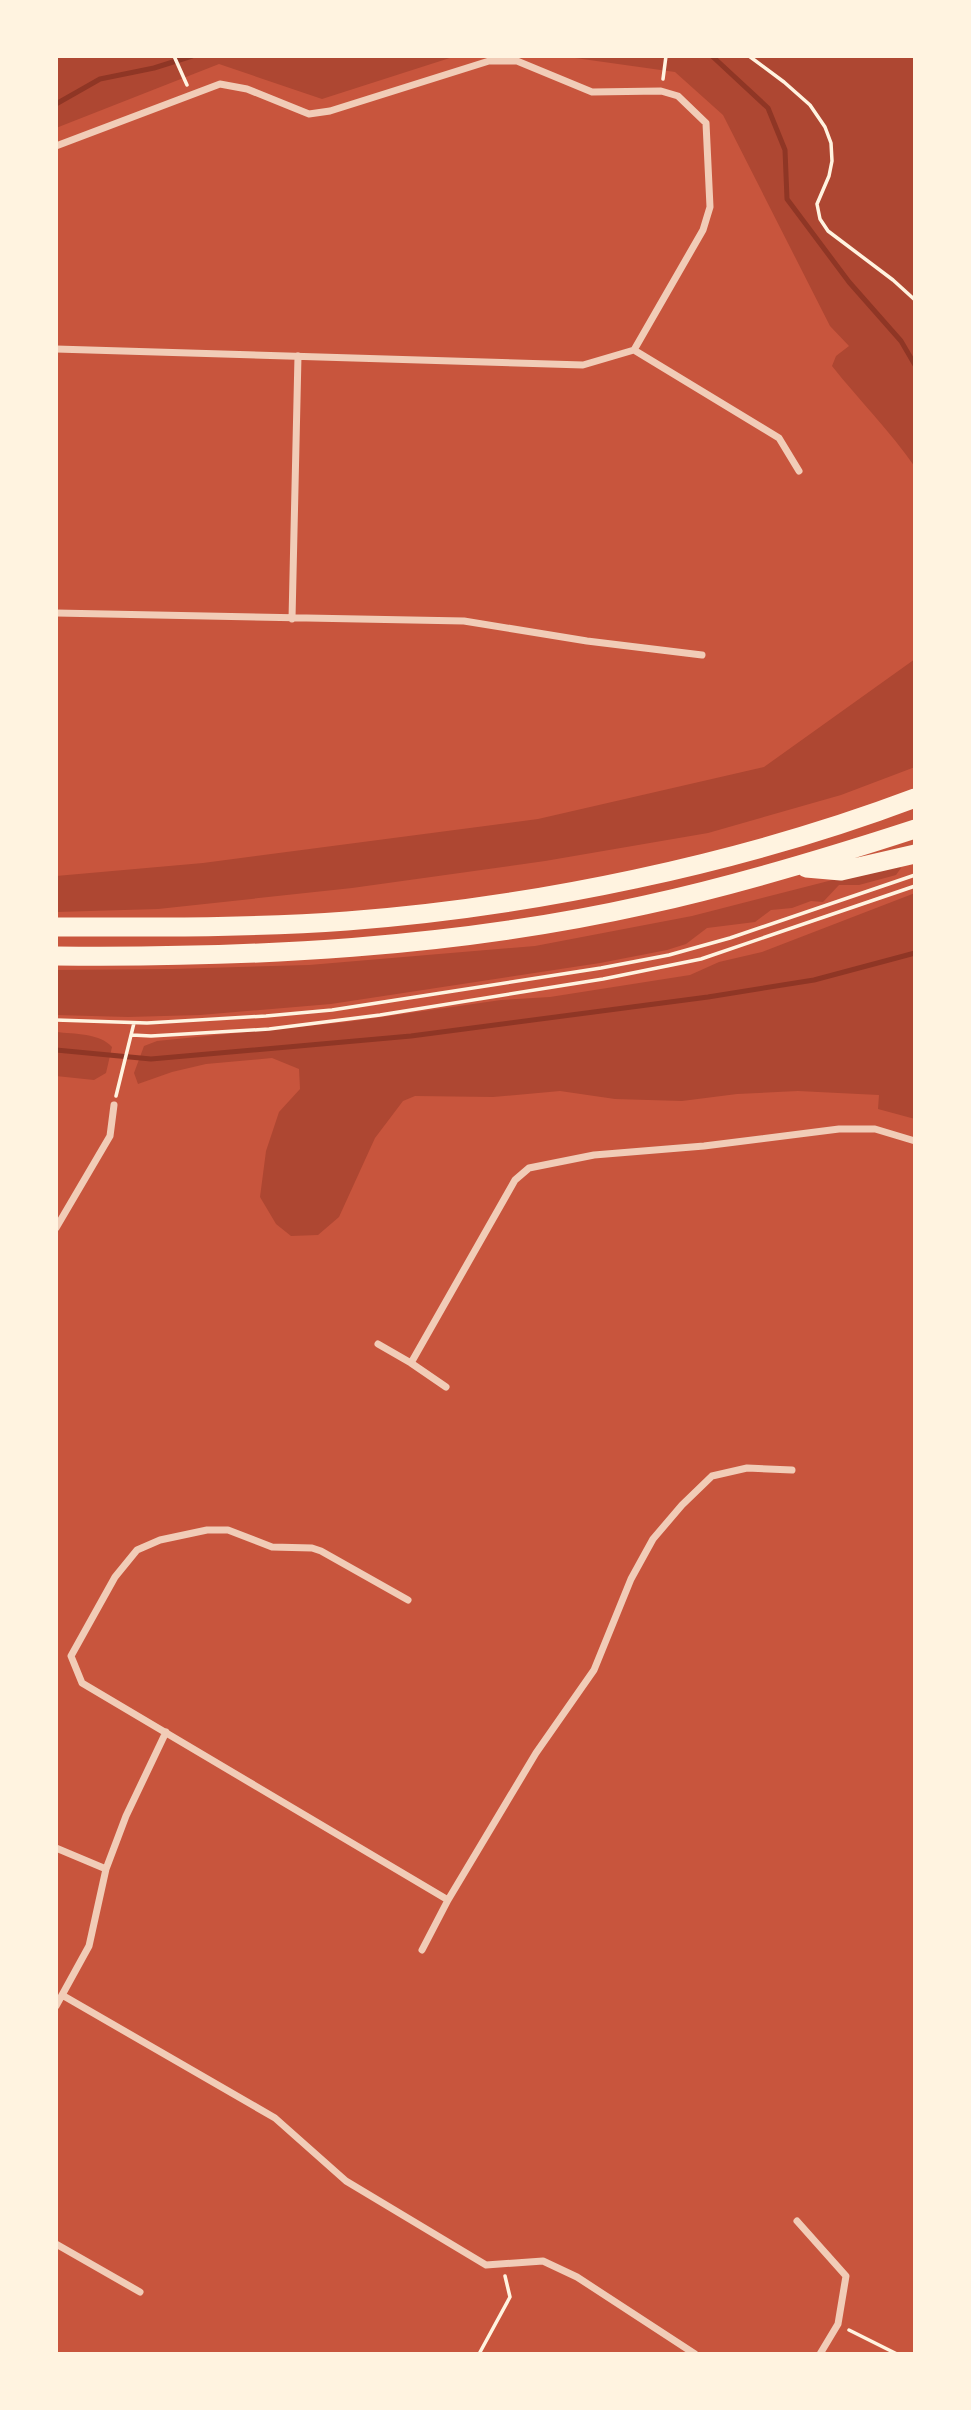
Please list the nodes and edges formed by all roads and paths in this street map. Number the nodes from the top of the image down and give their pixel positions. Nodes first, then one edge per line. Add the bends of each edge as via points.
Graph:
1 (174, 56) edge
2 (666, 56) edge
3 (748, 56) edge
4 (664, 67) dead end
5 (186, 82) dead end
6 (56, 146) edge
7 (915, 300) edge
8 (56, 349) edge
9 (634, 350) junction
10 (298, 356) junction
11 (799, 471) dead end
12 (56, 613) edge
13 (292, 619) junction
14 (702, 655) dead end
15 (915, 798) edge
16 (915, 829) edge
17 (915, 854) edge
18 (798, 867) junction
19 (915, 875) edge
20 (915, 886) edge
21 (56, 927) edge
22 (56, 956) edge
23 (56, 1020) edge
24 (134, 1023) junction
25 (132, 1035) junction
26 (118, 1081) dead end
27 (114, 1105) dead end
28 (915, 1141) edge
29 (56, 1228) edge
30 (378, 1344) dead end
31 (411, 1363) junction
32 (446, 1387) dead end
33 (792, 1471) dead end
34 (408, 1600) dead end
35 (166, 1732) junction
36 (56, 1848) edge
37 (106, 1869) junction
38 (449, 1899) junction
39 (422, 1950) dead end
40 (62, 1995) junction
41 (56, 2006) edge
42 (797, 2221) dead end
43 (56, 2244) edge
44 (503, 2263) junction
45 (140, 2292) dead end
46 (838, 2324) junction
47 (478, 2354) edge
48 (695, 2354) edge
49 (820, 2354) edge
50 (897, 2354) edge

1 - 5 path
2 - 4 path
3 - 7 path via 810,105 825,127 831,161 817,204 828,231
6 - 9 street via 220,84 247,89 309,114 489,61 517,61 592,92 661,91 678,96 706,123 710,207 703,230
8 - 10 street
9 - 10 street via 583,365
9 - 11 street via 779,438
10 - 13 street
12 - 13 street
13 - 14 street via 464,621
15 - 21 highway via 706,862 433,912 271,925
16 - 18 highway
17 - 18 highway via 841,871
18 - 22 highway via 644,906 469,935 373,946 179,957
19 - 24 path via 730,938 601,968 332,1010
20 - 25 path via 701,958 603,979 380,1015 269,1028
23 - 24 path
24 - 25 path
25 - 26 path
27 - 29 street via 110,1136
28 - 31 street via 867,1128 839,1129 594,1155 529,1168 515,1180
30 - 31 street
31 - 32 street
33 - 38 street via 747,1468 712,1476 653,1539 631,1579 594,1670 536,1753
34 - 35 street via 327,1553 272,1547 228,1530 160,1540 137,1550 115,1577 71,1656 82,1683
35 - 37 street
35 - 38 street
36 - 37 street
37 - 40 street via 89,1946
38 - 39 street
40 - 41 street
40 - 44 street via 275,2118 346,2181 486,2264
42 - 46 street via 846,2276
43 - 45 street
44 - 47 path via 510,2297
44 - 48 street via 543,2261 577,2277
46 - 49 street
46 - 50 path

